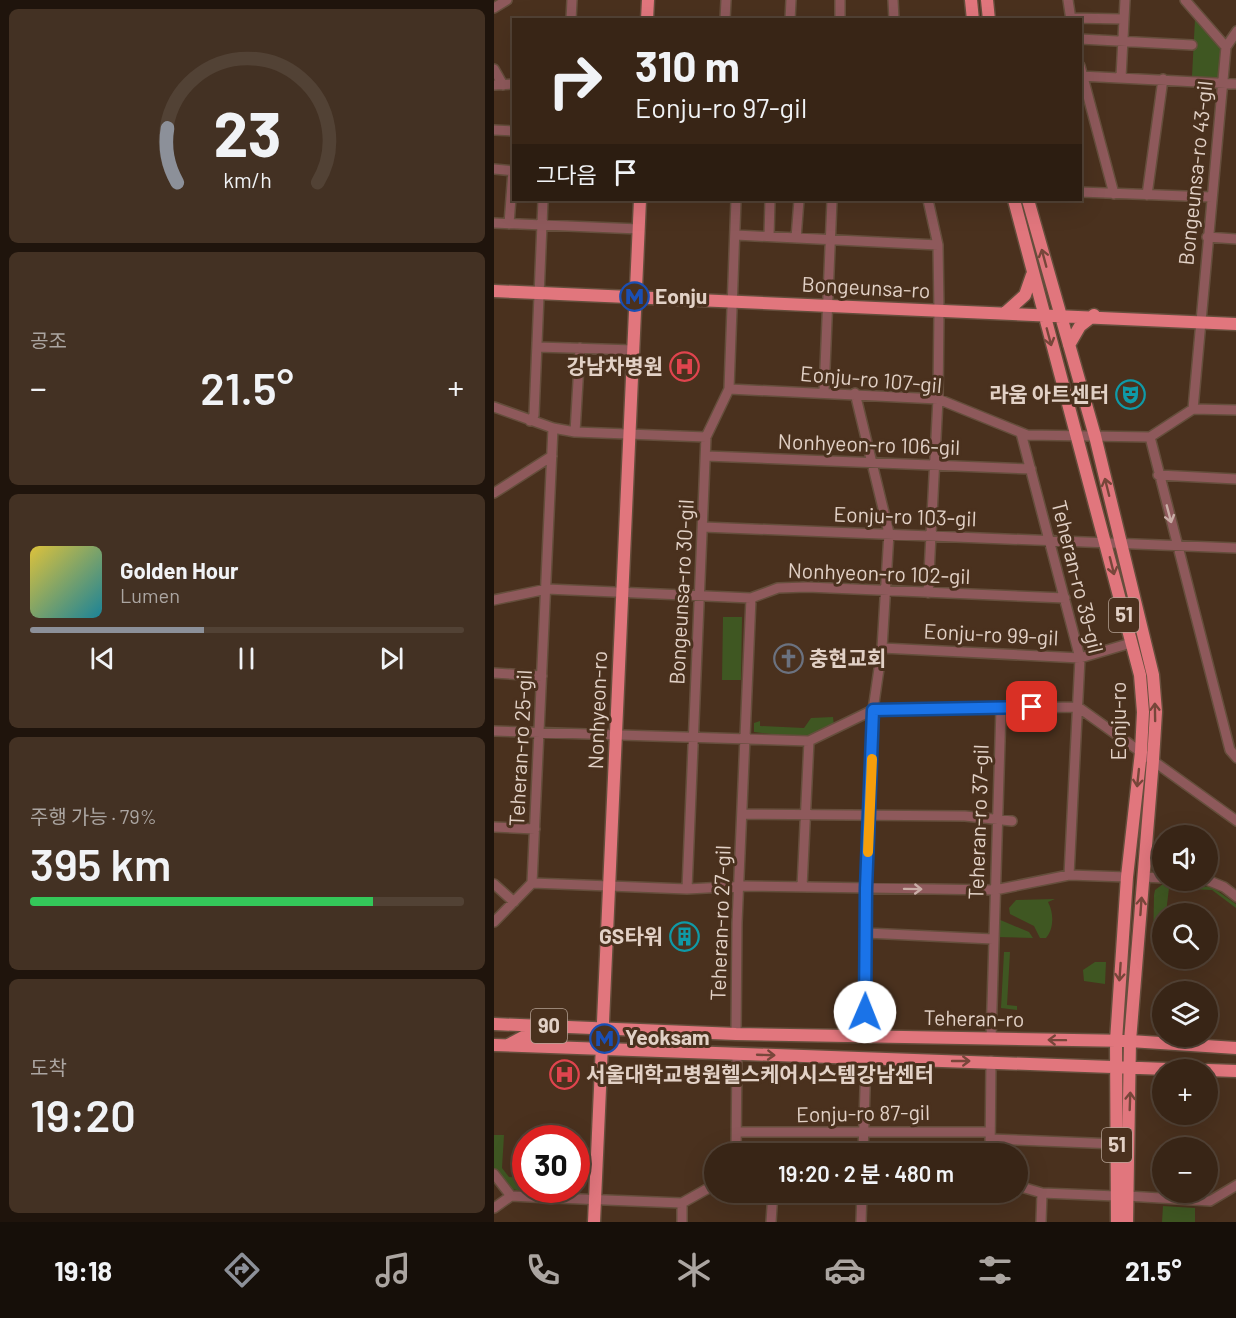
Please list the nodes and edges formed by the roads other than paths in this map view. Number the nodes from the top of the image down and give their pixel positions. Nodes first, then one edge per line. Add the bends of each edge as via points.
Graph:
1 (572, 0) edge
2 (648, 0) edge
3 (726, 0) edge
4 (791, 0) edge
5 (840, 0) edge
6 (893, 0) edge
7 (971, 0) edge
8 (987, 0) edge
9 (1068, 0) edge
10 (1125, 0) edge
11 (1188, 1) edge
12 (571, 18) edge
13 (647, 18) edge
14 (725, 18) edge
15 (790, 18) edge
16 (840, 18) edge
17 (894, 18) edge
18 (973, 18) edge
19 (989, 18) edge
20 (1071, 18) edge
21 (1082, 19) edge
22 (1123, 19) junction
23 (1236, 31) edge
24 (1082, 39) edge
25 (1123, 41) junction
26 (1192, 45) dead end
27 (1226, 47) junction
28 (494, 69) edge
29 (1082, 73) edge
30 (1082, 77) edge
31 (1121, 77) junction
32 (1163, 79) junction
33 (1224, 83) junction
34 (1236, 84) edge
35 (498, 85) edge
36 (494, 130) edge
37 (512, 131) edge
38 (494, 170) edge
39 (512, 171) edge
40 (512, 184) edge
41 (1082, 192) edge
42 (1114, 194) junction
43 (1147, 195) junction
44 (1212, 197) junction
45 (543, 201) edge
46 (640, 201) edge
47 (736, 201) edge
48 (770, 201) edge
49 (798, 201) edge
50 (832, 201) edge
51 (928, 201) edge
52 (1014, 201) edge
53 (1028, 201) edge
54 (494, 223) edge
55 (509, 224) junction
56 (542, 226) junction
57 (639, 230) junction
58 (736, 235) junction
59 (769, 236) junction
60 (1206, 237) junction
61 (796, 238) junction
62 (831, 240) junction
63 (1236, 240) edge
64 (938, 245) junction
65 (1032, 274) junction
66 (494, 291) edge
67 (539, 292) junction
68 (636, 297) junction
69 (732, 302) junction
70 (827, 306) junction
71 (939, 311) junction
72 (1005, 313) junction
73 (1042, 314) junction
74 (1060, 314) junction
75 (1094, 315) junction
76 (1199, 321) junction
77 (1236, 324) edge
78 (1069, 345) junction
79 (537, 347) junction
80 (580, 348) junction
81 (634, 350) junction
82 (729, 389) junction
83 (824, 392) junction
84 (855, 393) junction
85 (938, 399) junction
86 (494, 407) edge
87 (1193, 409) junction
88 (1236, 410) edge
89 (530, 421) junction
90 (553, 428) junction
91 (575, 432) junction
92 (1021, 433) junction
93 (630, 434) junction
94 (1076, 436) junction
95 (1095, 436) junction
96 (706, 437) junction
97 (1150, 437) junction
98 (552, 456) junction
99 (706, 456) junction
100 (871, 463) junction
101 (935, 466) junction
102 (1031, 469) junction
103 (1158, 475) junction
104 (1236, 479) edge
105 (494, 492) edge
106 (703, 527) junction
107 (889, 533) junction
108 (932, 535) junction
109 (1106, 541) junction
110 (1050, 542) junction
111 (1121, 543) junction
112 (1177, 545) junction
113 (1236, 548) edge
114 (547, 589) junction
115 (885, 591) junction
116 (622, 592) junction
117 (928, 593) junction
118 (700, 595) junction
119 (752, 598) junction
120 (1065, 598) junction
121 (494, 600) edge
122 (1131, 643) junction
123 (882, 648) junction
124 (1080, 658) junction
125 (494, 673) edge
126 (542, 676) junction
127 (1078, 707) junction
128 (1001, 708) junction
129 (873, 710) junction
130 (494, 731) edge
131 (540, 733) junction
132 (617, 736) junction
133 (693, 738) junction
134 (746, 738) junction
135 (809, 741) junction
136 (1141, 752) junction
137 (1235, 755) edge
138 (1153, 760) junction
139 (743, 814) junction
140 (805, 814) junction
141 (870, 815) junction
142 (996, 818) junction
143 (1012, 821) dead end
144 (1236, 821) edge
145 (494, 827) edge
146 (535, 829) junction
147 (1069, 875) junction
148 (1127, 877) junction
149 (1143, 877) junction
150 (1152, 877) edge
151 (532, 883) junction
152 (494, 884) edge
153 (1218, 885) edge
154 (609, 886) junction
155 (802, 887) junction
156 (739, 888) junction
157 (866, 888) junction
158 (687, 889) junction
159 (995, 890) junction
160 (1236, 897) edge
161 (514, 902) junction
162 (494, 922) edge
163 (866, 933) junction
164 (993, 939) junction
165 (494, 1024) edge
166 (548, 1026) junction
167 (604, 1028) junction
168 (707, 1033) junction
169 (736, 1034) junction
170 (865, 1036) junction
171 (991, 1039) junction
172 (1115, 1041) junction
173 (1130, 1041) junction
174 (500, 1046) edge
175 (1236, 1048) edge
176 (602, 1050) junction
177 (665, 1052) junction
178 (737, 1054) junction
179 (866, 1058) junction
180 (991, 1061) junction
181 (1116, 1067) junction
182 (1131, 1067) junction
183 (1152, 1068) edge
184 (1218, 1070) edge
185 (1236, 1071) edge
186 (737, 1132) junction
187 (863, 1133) junction
188 (990, 1136) junction
189 (736, 1143) edge
190 (863, 1143) edge
191 (990, 1143) edge
192 (1117, 1144) junction
193 (494, 1174) edge
194 (1236, 1185) edge
195 (1028, 1189) edge
196 (704, 1191) edge
197 (1042, 1193) junction
198 (511, 1196) junction
199 (1122, 1196) junction
200 (595, 1200) junction
201 (682, 1203) junction
202 (772, 1203) edge
203 (862, 1203) edge
204 (494, 1208) edge
205 (594, 1222) edge
206 (682, 1222) edge
207 (771, 1222) edge
208 (861, 1222) edge
209 (1041, 1222) edge
210 (1117, 1222) edge
211 (1127, 1222) edge

1 - 12 street
2 - 13 main road
3 - 14 street
4 - 15 street
5 - 16 street
6 - 17 street
7 - 18 main road
8 - 19 main road
9 - 20 street
10 - 22 street
11 - 27 street
21 - 22 street
22 - 25 street
23 - 27 street, Bongeunsa-ro 43-gil
24 - 25 street
25 - 26 street
25 - 31 street
27 - 33 street, Bongeunsa-ro 43-gil
28 - 35 street
29 - 31 street
30 - 42 street
31 - 32 street
32 - 33 street
32 - 43 street
33 - 34 street
33 - 44 street, Bongeunsa-ro 43-gil
36 - 37 street
38 - 39 street
40 - 55 street
41 - 42 street
42 - 43 street
43 - 44 street
44 - 60 street, Bongeunsa-ro 43-gil
45 - 56 street
46 - 57 main road, Nonhyeon-ro
47 - 58 street, Bongeunsa-ro 30-gil
48 - 59 street
49 - 61 street
50 - 62 street
51 - 64 street
52 - 65 main road, Eonju-ro / 51
74 -> 53 main road, Eonju-ro / 51
54 - 55 street
55 - 56 street
56 - 57 street
56 - 67 street
57 - 68 main road, Nonhyeon-ro
58 - 59 street
58 - 69 street, Bongeunsa-ro 30-gil
59 - 61 street
60 - 63 street
60 - 76 street, Bongeunsa-ro 43-gil
61 - 62 street
62 - 64 street
62 - 70 street
64 - 71 street
65 - 72 main road via 1025,295
65 - 73 main road, Eonju-ro / 51
66 - 67 main road, Bongeunsa-ro
67 - 68 main road, Bongeunsa-ro
67 - 79 street
68 - 69 main road, Bongeunsa-ro
68 - 81 main road, Nonhyeon-ro
69 - 70 main road, Bongeunsa-ro
69 - 82 street, Bongeunsa-ro 30-gil
70 - 71 main road, Bongeunsa-ro
70 - 83 street
71 - 72 main road, Bongeunsa-ro
71 - 85 street
72 - 73 main road, Bongeunsa-ro
73 - 74 main road, Bongeunsa-ro
73 -> 94 main road, Eonju-ro / 51
74 - 75 main road, Bongeunsa-ro
74 - 78 main road, Eonju-ro / 51
75 - 76 main road, Bongeunsa-ro
75 - 78 main road via 1080,326
76 - 77 main road, Bongeunsa-ro
76 - 87 street
78 - 95 main road, Eonju-ro / 51
79 - 80 street
79 - 89 street via 534,415
80 - 81 street
80 - 91 street
81 - 93 main road, Nonhyeon-ro
82 - 83 street, Eonju-ro 107-gil
82 - 96 street, Bongeunsa-ro 30-gil
83 - 84 street, Eonju-ro 107-gil
84 - 85 street, Eonju-ro 107-gil
84 - 100 street
85 - 92 street, Eonju-ro 107-gil
85 - 101 street
86 - 89 street
87 - 88 street
87 - 97 street
89 - 90 street
90 - 91 street
90 - 98 street, Teheran-ro 25-gil
91 - 93 street
92 - 94 street, Eonju-ro 107-gil
92 - 102 street, Teheran-ro 39-gil
93 - 96 street
93 - 116 main road, Nonhyeon-ro
94 - 95 street, Eonju-ro 107-gil
94 - 109 main road, Eonju-ro / 51
95 - 97 street
111 -> 95 main road, Eonju-ro / 51
96 - 99 street, Bongeunsa-ro 30-gil
97 - 103 street
98 - 105 street
98 - 114 street, Teheran-ro 25-gil
99 - 100 street, Nonhyeon-ro 106-gil
99 - 106 street, Bongeunsa-ro 30-gil
100 - 101 street, Nonhyeon-ro 106-gil
100 - 107 street
101 - 102 street, Nonhyeon-ro 106-gil
101 - 108 street
102 - 110 street, Teheran-ro 39-gil
103 - 104 street
103 -> 112 street
106 - 107 street, Eonju-ro 103-gil
106 - 118 street, Bongeunsa-ro 30-gil
107 - 108 street, Eonju-ro 103-gil
107 - 115 street
108 - 110 street, Eonju-ro 103-gil
108 - 117 street
109 - 110 street, Eonju-ro 103-gil
109 - 111 street, Eonju-ro 103-gil
109 -> 122 main road, Eonju-ro / 51
110 - 120 street, Teheran-ro 39-gil
111 - 112 street, Eonju-ro 103-gil
138 -> 111 main road, Eonju-ro / 51 via 1153,675
112 - 113 street, Eonju-ro 103-gil
112 - 137 street
114 - 116 street, Nonhyeon-ro 102-gil
114 - 121 street, Nonhyeon-ro 102-gil
114 - 126 street, Teheran-ro 25-gil
115 - 117 street, Nonhyeon-ro 102-gil
115 - 119 street, Nonhyeon-ro 102-gil via 778,588
115 - 123 street
116 - 118 street, Nonhyeon-ro 102-gil
116 - 132 main road, Nonhyeon-ro
117 - 120 street, Nonhyeon-ro 102-gil
118 - 119 street, Nonhyeon-ro 102-gil
118 - 133 street, Bongeunsa-ro 30-gil
119 - 134 street, Teheran-ro 27-gil
120 - 124 street, Teheran-ro 39-gil
122 - 124 street, Eonju-ro 99-gil
122 - 136 main road, Eonju-ro / 51 via 1140,675
123 - 124 street, Eonju-ro 99-gil
123 - 129 street
124 - 127 street, Teheran-ro 39-gil
125 - 126 street
126 - 131 street, Teheran-ro 25-gil
127 - 128 street
127 - 136 street
127 - 147 street, Teheran-ro 39-gil
128 - 129 street
128 - 142 street, Teheran-ro 37-gil
129 - 135 street
129 - 141 street
130 - 131 street
131 - 132 street
131 - 146 street, Teheran-ro 25-gil
132 - 133 street
132 - 154 main road, Nonhyeon-ro
133 - 134 street
133 - 158 street, Bongeunsa-ro 30-gil
134 - 135 street
134 - 139 street, Teheran-ro 27-gil
135 - 140 street
136 - 138 street
136 -> 148 main road, Eonju-ro / 51
138 - 144 street
138 - 149 main road, Eonju-ro / 51
139 - 140 street
139 - 156 street, Teheran-ro 27-gil
140 - 141 street
140 - 155 street
141 - 142 street
141 - 157 street
142 - 143 street
142 - 159 street, Teheran-ro 37-gil
145 - 146 street
146 - 151 street, Teheran-ro 25-gil
147 - 148 street
147 - 159 street
148 -> 172 main road, Eonju-ro / 51
149 - 150 street
173 -> 149 main road, Eonju-ro / 51
151 - 154 street
151 - 161 street
152 - 161 street
153 - 160 street
154 - 158 street
154 - 167 main road, Nonhyeon-ro
155 - 156 street
155 - 157 street
156 - 158 street
156 - 169 street, Teheran-ro 27-gil
157 -> 159 street
157 - 163 street
159 - 164 street, Teheran-ro 37-gil
161 - 162 street
163 - 164 street
163 - 170 street
164 - 171 street, Teheran-ro 37-gil
165 - 166 main road, Teheran-ro / 90
166 - 167 main road, Teheran-ro / 90
166 - 174 main road via 546,1035 523,1036
167 - 168 main road, Teheran-ro / 90
167 - 176 main road, Nonhyeon-ro
168 - 169 main road, Teheran-ro / 90
168 - 177 main road via 694,1038 660,1039 657,1045
169 - 170 main road, Teheran-ro / 90
170 - 171 main road, Teheran-ro / 90
172 -> 171 main road, Teheran-ro / 90
172 - 173 main road, Teheran-ro / 90
172 - 181 main road, Eonju-ro / 51
173 - 175 main road, Teheran-ro / 90
173 - 182 main road, Eonju-ro / 51
174 - 176 main road, Teheran-ro / 90
176 - 177 main road, Teheran-ro / 90
176 - 200 main road, Nonhyeon-ro
177 - 178 main road, Teheran-ro / 90
178 -> 179 main road, Teheran-ro / 90
178 - 186 street
179 -> 180 main road, Teheran-ro / 90
179 - 187 street
180 - 181 main road, Teheran-ro / 90
180 - 188 street
181 - 182 main road, Teheran-ro / 90
181 - 192 main road, Eonju-ro / 51
182 - 183 main road, Teheran-ro / 90
199 -> 182 main road, Eonju-ro / 51
184 - 185 main road
186 - 187 street, Eonju-ro 87-gil
186 - 189 street
187 - 188 street, Eonju-ro 87-gil via 922,1130
187 - 190 street
188 - 191 street
188 - 192 street, Eonju-ro 87-gil
192 - 199 main road, Eonju-ro / 51
193 - 198 street
194 - 199 street via 1210,1201
195 - 197 street
196 - 201 street
197 - 199 street
197 - 209 street
198 - 200 street
198 - 204 street
199 - 210 main road, Eonju-ro / 51
199 - 211 main road, Eonju-ro / 51
200 - 201 street
200 - 205 main road, Nonhyeon-ro
201 - 206 street
202 - 207 street
203 - 208 street

